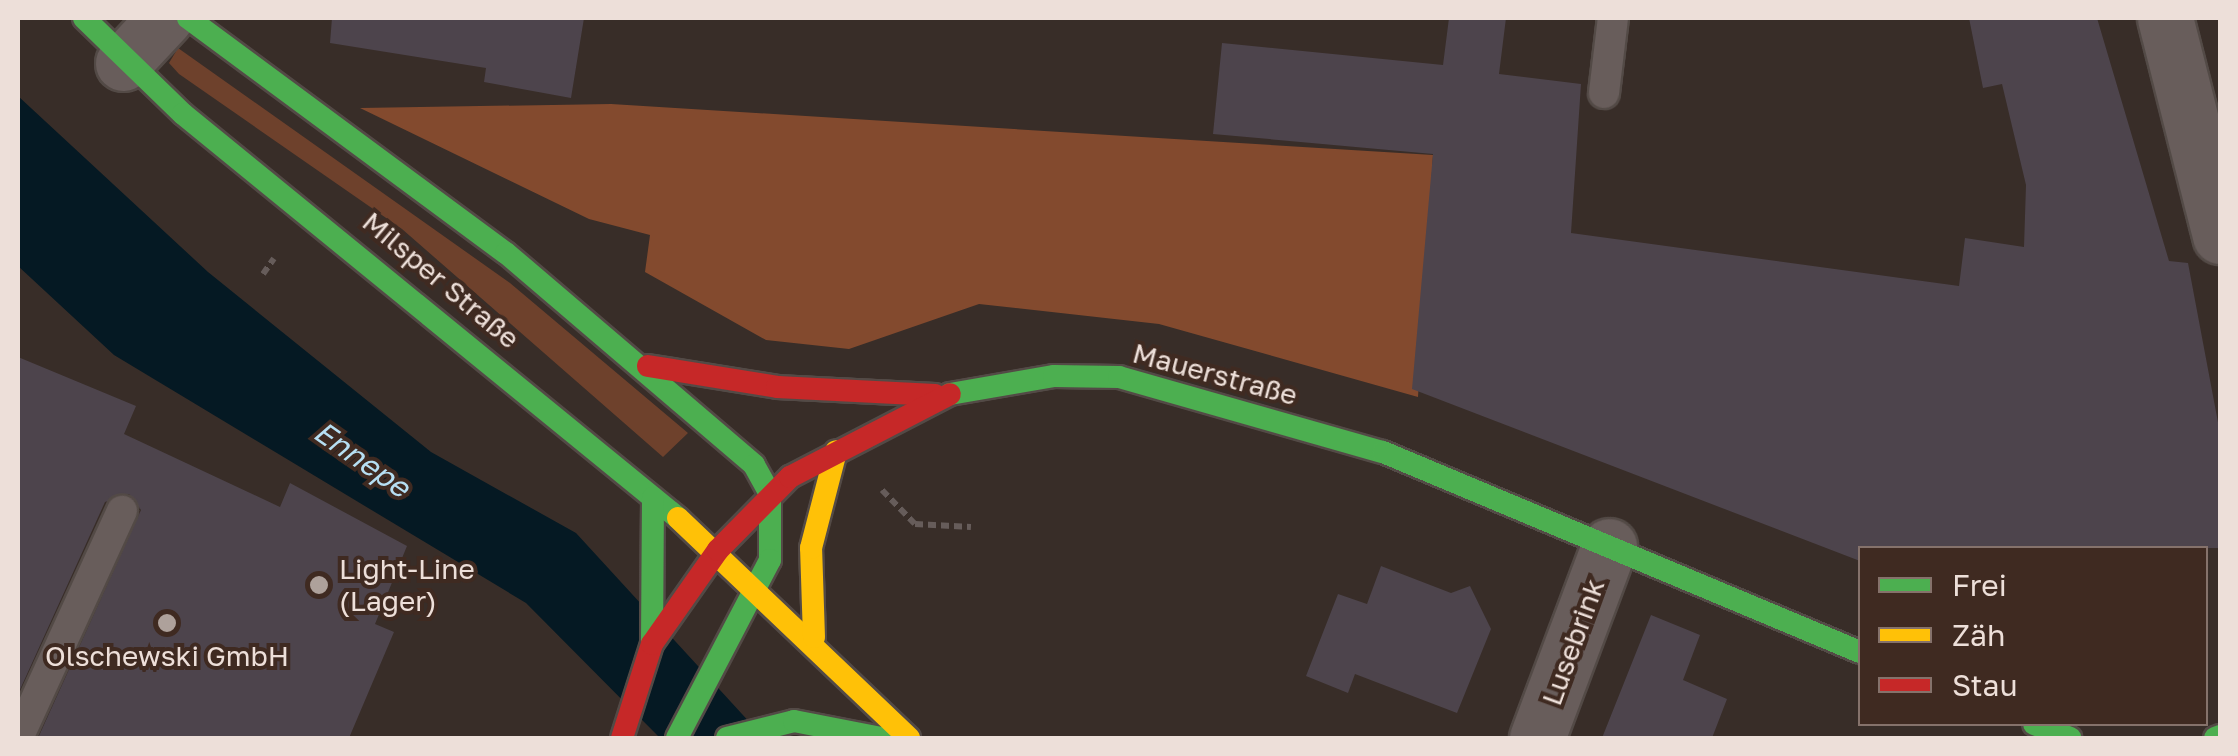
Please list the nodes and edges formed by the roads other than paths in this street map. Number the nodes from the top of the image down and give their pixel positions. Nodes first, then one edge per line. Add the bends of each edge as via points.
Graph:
1 (84, 18) edge
2 (165, 18) edge
3 (188, 18) edge
4 (1613, 18) edge
5 (2165, 18) edge
6 (123, 63) junction
7 (1604, 93) dead end
8 (2220, 236) edge
9 (644, 364) junction
10 (943, 395) junction
11 (836, 452) junction
12 (770, 494) junction
13 (653, 498) junction
14 (122, 511) dead end
15 (1608, 546) junction
16 (718, 550) junction
17 (761, 589) junction
18 (814, 637) junction
19 (652, 644) junction
20 (1858, 651) edge
21 (2039, 726) edge
22 (18, 738) edge
23 (622, 738) edge
24 (676, 738) edge
25 (727, 738) edge
26 (881, 738) edge
27 (909, 738) edge
28 (1537, 738) edge
29 (2070, 738) edge

1 - 6 main road, Milsper Straße
2 - 6 street
3 - 9 main road, Milsper Straße
4 - 7 lane
5 - 8 street
6 - 13 main road, Milsper Straße
9 - 10 main road via 776,387
9 - 12 main road, Milsper Straße via 722,429
10 - 11 main road, Mauerstraße
10 - 15 main road, Mauerstraße via 997,381 1119,377 1384,452
11 - 12 main road, Mauerstraße
11 - 18 main road via 811,548
12 - 16 main road, Mauerstraße
12 - 17 main road via 775,526
13 - 16 main road, Milsper Straße
13 - 19 main road
14 - 22 lane
15 - 20 main road, Mauerstraße
15 - 28 street, Lusebrink
16 - 17 main road, Milsper Straße
16 - 19 main road, Mauerstraße
17 - 18 main road, Milsper Straße
17 - 24 main road
18 - 27 main road, Milsper Straße
19 - 23 main road, Mauerstraße
21 - 29 main road
25 - 26 main road via 770,722 820,722

